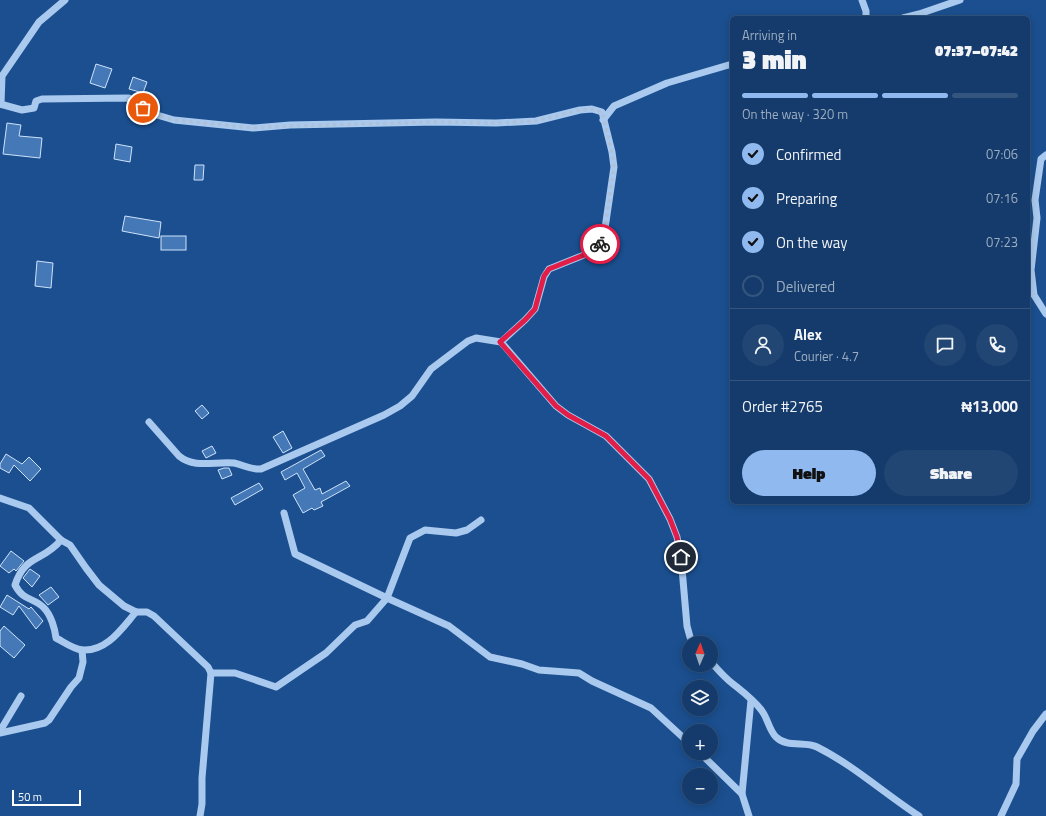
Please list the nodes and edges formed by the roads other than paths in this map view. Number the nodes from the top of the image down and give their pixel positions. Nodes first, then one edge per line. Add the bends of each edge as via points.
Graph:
1 (65, 0) edge
2 (862, 0) edge
3 (960, 0) edge
4 (866, 16) edge
5 (911, 16) edge
6 (730, 65) edge
7 (1, 104) edge
8 (603, 120) junction
9 (1046, 155) edge
10 (1046, 314) edge
11 (500, 342) junction
12 (149, 422) dead end
13 (0, 498) edge
14 (284, 513) dead end
15 (481, 520) dead end
16 (61, 540) junction
17 (387, 598) junction
18 (136, 612) junction
19 (690, 636) edge
20 (82, 650) junction
21 (718, 669) edge
22 (211, 673) junction
23 (21, 696) dead end
24 (751, 700) junction
25 (1046, 714) edge
26 (0, 732) edge
27 (682, 737) edge
28 (707, 760) edge
29 (742, 794) junction
30 (200, 816) edge
31 (749, 816) edge
32 (918, 816) edge
33 (1001, 816) edge

1 - 7 street via 40,22 2,76
2 - 4 street
3 - 5 street
6 - 8 street via 667,83 614,106
7 - 8 street via 22,110 34,108 36,101 42,99 129,98 157,115 174,120 253,128 536,121 592,109 602,112
8 - 11 street via 614,167 604,235 600,244 594,251 549,269 544,276 535,309
9 - 10 street via 1041,159 1035,200 1037,218 1031,270 1034,295
11 - 12 street via 476,338 468,341 431,370 412,396 400,406 261,469 253,470 235,463 185,461
11 - 19 street via 556,406 606,436 649,479 677,537
13 - 16 street via 29,508
14 - 17 street via 295,554
15 - 17 street via 467,530 456,533 425,530 410,538
16 - 18 street via 70,545 109,594
16 - 20 street via 54,549 25,565 15,584 20,594 44,608 55,628 56,638
17 - 22 street via 367,621 355,625 326,653 276,687 236,673
17 - 27 street via 449,626 490,657 539,670 579,673 651,708
18 - 20 street via 113,638 101,647
18 - 22 street via 147,612 154,616 208,667
20 - 26 street via 84,662 79,678 49,720
21 - 24 street via 746,692
22 - 30 street
23 - 26 street
24 - 29 street
24 - 32 street via 762,711 776,737 783,742 817,747
25 - 33 street via 1017,759 1016,784
28 - 29 street
29 - 31 street

